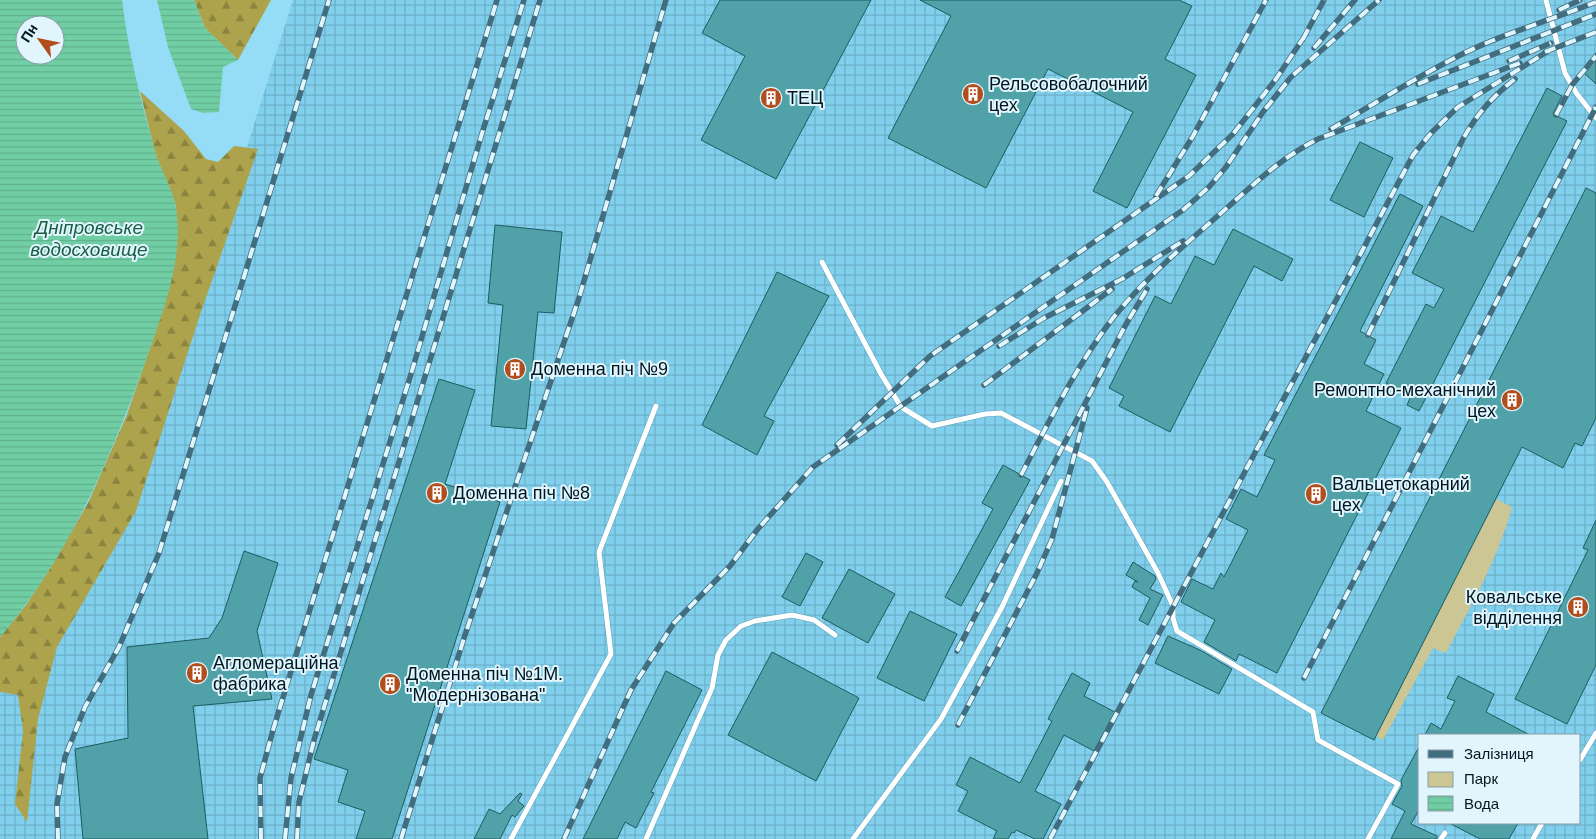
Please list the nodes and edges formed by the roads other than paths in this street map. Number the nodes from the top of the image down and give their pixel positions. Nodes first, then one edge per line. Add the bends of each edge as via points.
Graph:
1 (1546, 0) edge
2 (1596, 118) edge
3 (822, 262) dead end
4 (656, 406) dead end
5 (1061, 481) dead end
6 (835, 635) dead end
7 (1596, 733) edge
8 (1581, 758) edge
9 (1541, 824) edge
10 (1445, 833) dead end
11 (511, 839) edge
12 (646, 839) edge
13 (853, 839) edge
14 (1368, 839) edge
15 (1441, 839) edge
16 (1533, 839) edge

1 - 2 lane via 1565,73
3 - 14 lane via 901,407 932,426 1001,413 1092,461 1158,573 1173,606 1177,631 1313,712 1318,740 1398,784
4 - 11 lane via 598,552 611,654
5 - 13 lane via 1002,607 942,719
6 - 12 lane via 814,620 792,615 741,626 726,640 718,655 712,688
7 - 8 lane
9 - 16 lane
10 - 15 lane

